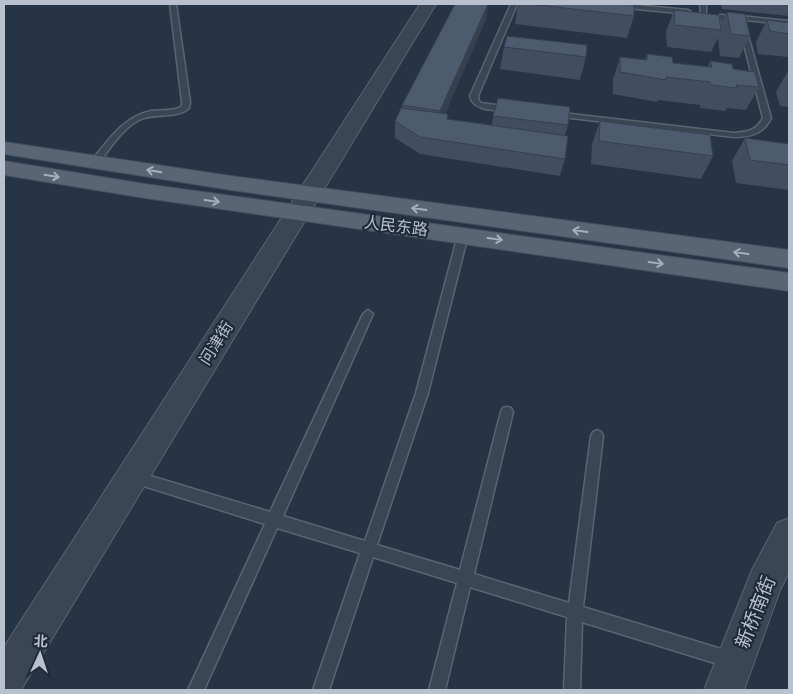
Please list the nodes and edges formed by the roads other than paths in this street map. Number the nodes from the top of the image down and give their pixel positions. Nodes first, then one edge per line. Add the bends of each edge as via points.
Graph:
1 (173, 4) edge
2 (428, 4) edge
3 (514, 4) edge
4 (607, 4) edge
5 (680, 4) edge
6 (702, 4) edge
7 (681, 12) junction
8 (704, 14) junction
9 (722, 16) junction
10 (789, 23) edge
11 (518, 110) edge
12 (548, 113) edge
13 (4, 148) edge
14 (95, 162) junction
15 (4, 168) edge
16 (304, 204) junction
17 (463, 235) junction
18 (789, 259) edge
19 (789, 282) edge
20 (368, 314) dead end
21 (506, 412) dead end
22 (597, 436) dead end
23 (132, 476) junction
24 (274, 520) junction
25 (789, 535) edge
26 (370, 549) junction
27 (465, 578) junction
28 (575, 612) junction
29 (730, 676) edge
30 (4, 682) edge
31 (196, 690) edge
32 (322, 690) edge
33 (437, 690) edge
34 (572, 690) edge

1 - 14 lane via 185,108 135,119
2 - 16 street, 问津街
3 - 11 lane via 474,96 479,105
4 - 7 lane
5 - 7 lane
6 - 8 lane
7 - 8 lane
8 - 9 lane
9 - 10 lane
9 - 12 lane via 723,23 744,32 767,118 757,132 734,135
13 - 14 main road, 人民东路
16 -> 14 main road, 人民东路
15 -> 16 main road, 人民东路 via 145,191
16 - 17 main road, 人民东路
18 -> 16 main road, 人民东路
16 - 23 street, 问津街
17 -> 19 main road, 人民东路
17 - 26 lane via 422,393
20 - 24 lane
21 - 27 lane
22 - 28 lane
23 - 24 lane
23 - 30 street, 问津街
24 - 26 lane
24 - 31 lane
25 - 29 street, 新桥南街 via 765,583
26 - 27 lane
26 - 32 lane
27 - 28 lane
27 - 33 lane
28 - 29 lane
28 - 34 lane

